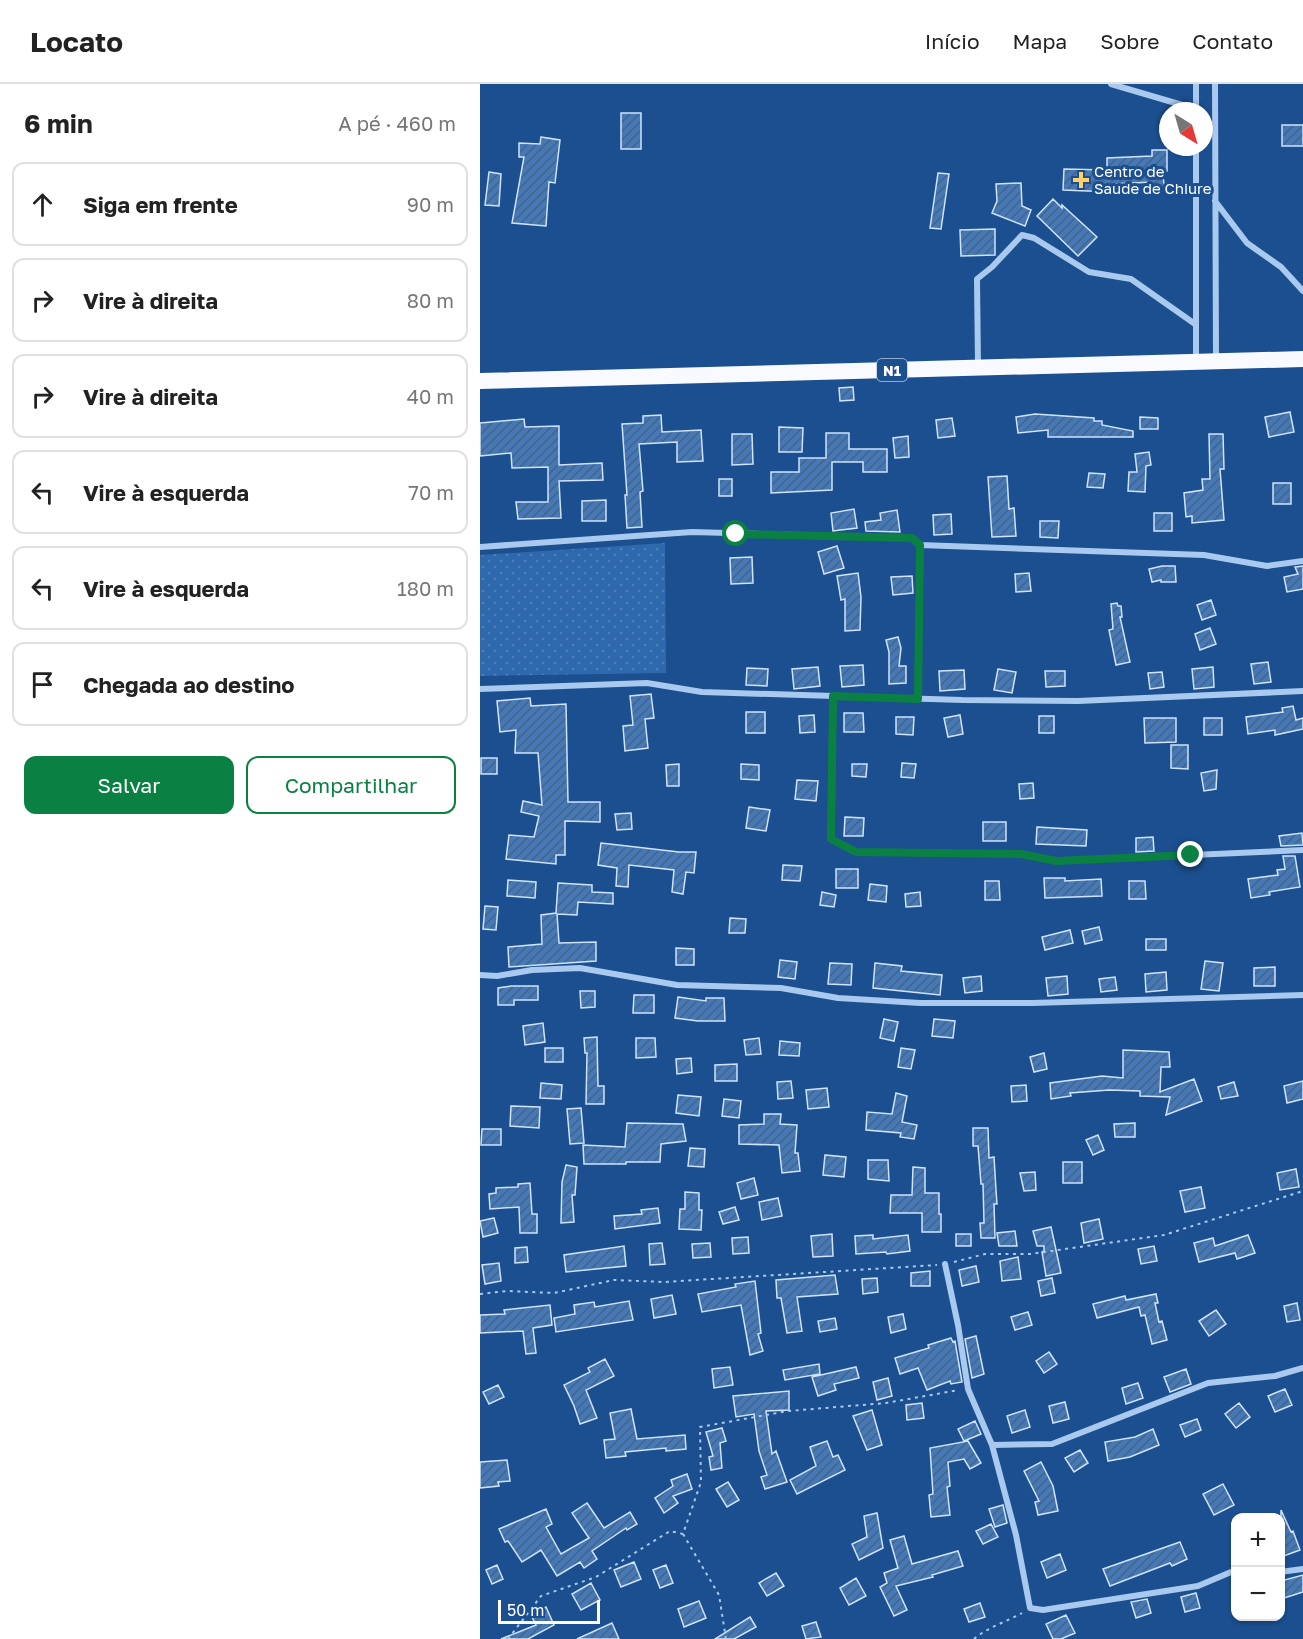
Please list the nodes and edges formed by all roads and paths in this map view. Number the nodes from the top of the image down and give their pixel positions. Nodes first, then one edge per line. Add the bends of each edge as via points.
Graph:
1 (1111, 84) edge
2 (1196, 84) edge
3 (1215, 84) edge
4 (1170, 102) edge
5 (1196, 102) edge
6 (1196, 156) edge
7 (1215, 201) junction
8 (1303, 291) edge
9 (1196, 324) junction
10 (1303, 359) edge
11 (1216, 361) junction
12 (1196, 362) junction
13 (978, 368) junction
14 (480, 381) edge
15 (920, 545) junction
16 (480, 547) edge
17 (1303, 561) edge
18 (480, 689) edge
19 (1303, 691) edge
20 (833, 696) junction
21 (918, 699) junction
22 (1303, 850) edge
23 (480, 975) edge
24 (1303, 995) edge
25 (1303, 1191) edge
26 (945, 1264) junction
27 (480, 1294) edge
28 (1303, 1368) edge
29 (968, 1389) junction
30 (992, 1445) junction
31 (683, 1534) junction
32 (1303, 1569) edge
33 (1285, 1571) edge
34 (1231, 1572) edge
35 (1030, 1608) junction
36 (508, 1639) edge
37 (726, 1639) edge
38 (974, 1639) edge

1 - 4 street
2 - 5 street
3 - 7 street
6 - 9 street
7 - 8 street via 1247,243 1281,267
7 - 11 street
9 - 12 street
9 - 13 street via 1131,279 1089,272 1034,238 1022,235 977,279
10 - 11 highway, N1
11 - 12 highway, N1
12 - 13 highway, N1
13 - 14 highway, N1
15 - 16 street via 912,538 692,532
15 - 17 street via 1204,555 1267,566
15 - 21 street
18 - 20 street via 647,682 702,692
19 - 21 street via 1078,701
20 - 21 street
20 - 22 street via 831,839 856,852 1021,854 1056,861
23 - 24 street via 580,968 677,985 781,988 838,998 920,1003
25 - 26 path via 1164,1235 1030,1254 985,1254
26 - 27 path via 664,1282 614,1280 554,1293
26 - 29 street
28 - 30 street via 1275,1376 1208,1383 1052,1444
29 - 30 street
29 - 31 path via 886,1403 788,1411 700,1427 701,1482
30 - 35 street
31 - 36 path via 670,1530 596,1576 541,1596
31 - 37 path via 719,1595
32 - 33 street
34 - 35 street via 1198,1586 1043,1610
35 - 38 path

